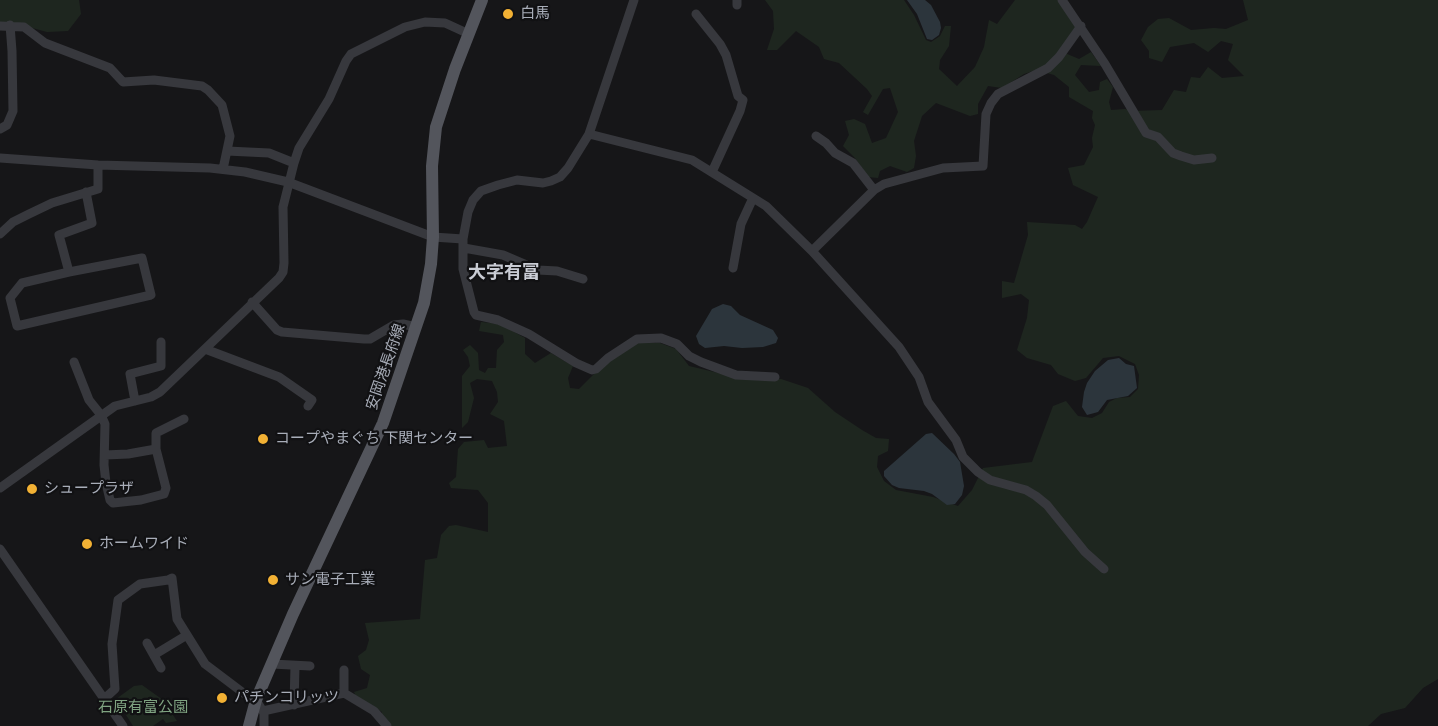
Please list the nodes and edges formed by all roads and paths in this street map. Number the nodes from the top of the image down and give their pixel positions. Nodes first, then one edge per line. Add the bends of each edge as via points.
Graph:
1 (482, 0) edge
2 (634, 0) edge
3 (1062, 0) edge
4 (696, 14) dead end
5 (5, 26) edge
6 (1081, 26) junction
7 (469, 34) junction
8 (0, 77) edge
9 (12, 77) junction
10 (0, 129) edge
11 (589, 134) junction
12 (816, 136) dead end
13 (227, 151) junction
14 (0, 158) edge
15 (1212, 158) dead end
16 (294, 163) junction
17 (98, 165) junction
18 (223, 169) junction
19 (712, 172) junction
20 (288, 182) junction
21 (874, 190) junction
22 (86, 192) junction
23 (753, 198) junction
24 (0, 234) edge
25 (433, 237) junction
26 (464, 243) junction
27 (812, 251) junction
28 (733, 268) dead end
29 (69, 272) junction
30 (583, 279) dead end
31 (252, 303) junction
32 (416, 327) junction
33 (161, 342) dead end
34 (205, 349) junction
35 (74, 362) dead end
36 (775, 377) dead end
37 (135, 401) junction
38 (308, 406) dead end
39 (101, 415) junction
40 (184, 419) dead end
41 (156, 450) junction
42 (105, 455) junction
43 (0, 488) edge
44 (0, 549) edge
45 (1104, 569) dead end
46 (187, 635) junction
47 (147, 643) dead end
48 (154, 655) junction
49 (272, 664) junction
50 (295, 666) junction
51 (310, 666) dead end
52 (161, 668) dead end
53 (344, 670) dead end
54 (344, 693) junction
55 (104, 699) junction
56 (294, 705) junction
57 (260, 706) junction
58 (123, 726) edge
59 (249, 726) edge
60 (264, 726) edge
61 (387, 726) edge

1 - 7 main road, 安岡港長府線
2 - 11 street
3 - 6 street
4 - 19 street via 723,49 738,96 743,100
5 - 9 street via 12,51
5 - 13 street via 24,27 45,43 110,68 123,82 154,80 202,86 222,105 230,136
6 - 15 street via 1146,133 1158,137 1173,153 1194,160
6 - 21 street via 1048,68 998,94 991,103 986,114 982,166 943,168 894,180
7 - 16 street via 445,23 425,22 405,27 351,54
7 - 25 main road, 安岡港長府線 via 441,106 435,134
8 - 9 street
9 - 10 street via 13,111 7,125
11 - 19 street via 692,160
11 - 26 street via 560,177 543,183 517,180 481,191 468,212
12 - 21 street via 853,163
13 - 16 street via 269,153
13 - 18 street
14 - 17 street
16 - 20 street
17 - 18 street
17 - 22 street via 98,189
18 - 20 street
19 - 23 street
20 - 25 street
20 - 31 street via 283,207 283,272
21 - 27 street
22 - 24 street via 29,214
22 - 29 street via 92,223 58,235
23 - 27 street
23 - 28 street via 741,224
25 - 26 street
25 - 32 main road, 安岡港長府線 via 424,303
26 - 30 street via 538,270
26 - 36 street via 464,278 476,315 513,327 592,370 637,339 661,338 677,344 700,362 736,375
27 - 45 street via 899,347 963,457 990,480 1036,496
29 - 29 street via 22,283 10,298 17,326 151,295 142,258
31 - 32 street via 282,332 370,339 399,323
31 - 34 street
32 - 49 main road, 安岡港長府線 via 383,423
33 - 37 street via 161,366 130,374
34 - 37 street via 160,392
34 - 38 street via 279,377 312,400
35 - 39 street via 84,376 89,400
37 - 39 street
39 - 42 street via 105,424
39 - 43 street
40 - 41 street via 156,433
41 - 42 street
41 - 42 street via 166,488 164,494 113,503 106,483
44 - 55 street
46 - 48 street
46 - 55 street via 177,619 172,578 140,584 118,600 112,644 115,689
46 - 57 street via 205,664
47 - 48 street
48 - 52 street
49 - 50 street
49 - 57 main road, 安岡港長府線
50 - 51 street
50 - 56 street
53 - 54 street
54 - 56 street
54 - 61 street via 374,711
55 - 58 street
56 - 57 street
57 - 59 main road, 安岡港長府線
57 - 60 street

